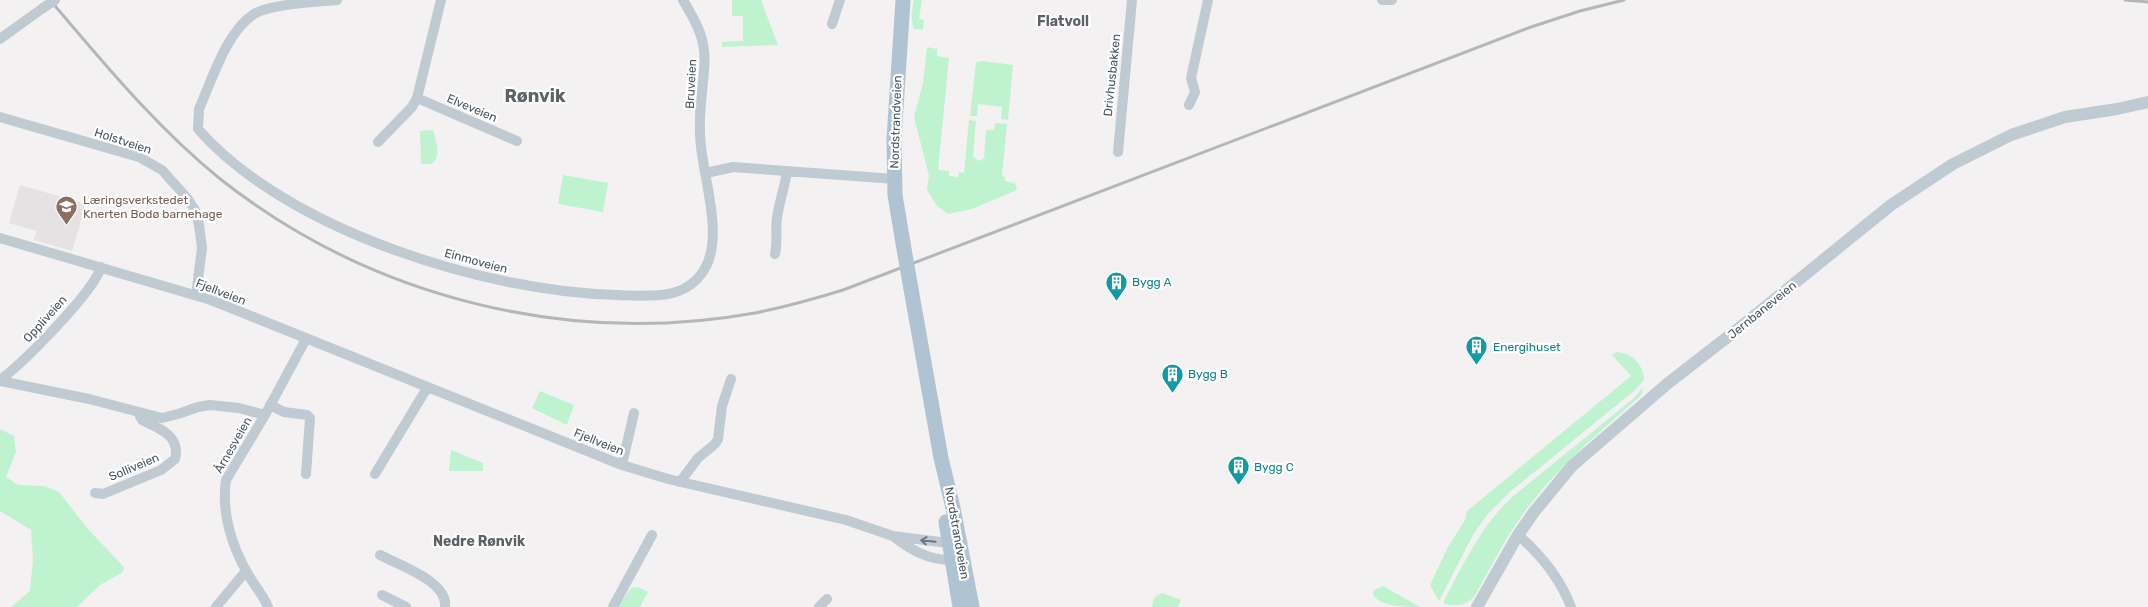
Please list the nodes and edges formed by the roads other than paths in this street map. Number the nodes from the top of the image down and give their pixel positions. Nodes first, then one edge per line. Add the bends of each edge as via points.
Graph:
1 (55, 0) edge
2 (337, 0) edge
3 (441, 0) edge
4 (683, 0) edge
5 (840, 0) edge
6 (903, 0) edge
7 (1132, 0) edge
8 (1208, 0) edge
9 (1382, 0) edge
10 (1392, 0) edge
11 (832, 24) dead end
12 (0, 39) edge
13 (418, 98) junction
14 (2148, 102) edge
15 (1189, 105) dead end
16 (2117, 109) junction
17 (2148, 109) edge
18 (0, 117) edge
19 (518, 141) dead end
20 (378, 142) dead end
21 (1118, 152) dead end
22 (786, 171) junction
23 (706, 173) junction
24 (895, 179) junction
25 (0, 238) edge
26 (775, 254) dead end
27 (101, 268) junction
28 (196, 295) junction
29 (306, 339) junction
30 (731, 379) dead end
31 (0, 381) edge
32 (427, 388) junction
33 (270, 405) junction
34 (139, 413) junction
35 (634, 413) dead end
36 (265, 415) junction
37 (622, 465) junction
38 (306, 474) dead end
39 (375, 474) dead end
40 (680, 482) junction
41 (95, 493) dead end
42 (652, 535) dead end
43 (1518, 535) junction
44 (894, 536) junction
45 (953, 551) junction
46 (380, 556) dead end
47 (246, 571) junction
48 (382, 594) dead end
49 (827, 599) dead end
50 (216, 607) edge
51 (268, 607) edge
52 (406, 607) edge
53 (446, 607) edge
54 (613, 607) edge
55 (819, 607) edge
56 (960, 607) edge
57 (972, 607) edge
58 (1477, 607) edge
59 (1571, 607) edge

1 - 12 street, bridge
2 - 23 street, Einmoveien via 283,6 255,13 240,26 230,40 199,109 198,128 232,162 252,176 308,211 350,232 449,268 505,282 592,294 660,296 675,293 693,283 709,260 712,232
3 - 13 street
4 - 23 street, Bruveien via 699,30 704,50 701,154
5 - 11 street
6 - 24 main road, Nordstrandveien via 894,139
7 - 21 street, Drivhusbakken
8 - 15 street via 1191,78 1195,92
9 - 10 street
13 - 19 street, Elveveien
13 - 20 street
14 - 16 street, Jernbaneveien
16 - 17 street, Jernbaneveien
16 - 43 street, Jernbaneveien via 2065,117 2011,135 1953,164 1892,205 1612,430 1572,466
18 - 28 street, Holstveien via 139,157 162,170 195,210 202,248
22 - 23 street via 734,167
22 - 24 street
22 - 26 street via 777,216
24 - 45 main road, Nordstrandveien, bridge
25 - 27 street, Fjellveien
27 - 28 street, Fjellveien
27 - 31 street, Oppliveien via 96,279 63,319
28 - 29 street, Fjellveien
29 - 32 street, Fjellveien
29 - 33 street, Årnesveien
30 - 40 street via 722,406 718,439
31 - 34 street, Solliveien
32 - 37 street, Fjellveien
32 - 39 street
33 - 36 street, Årnesveien
33 - 38 street via 310,418
34 - 36 street, Solliveien via 162,418 210,405
34 - 41 street, Solliveien via 142,420 168,434 176,449 175,459 161,470 103,494
35 - 37 street
36 - 47 street, Årnesveien via 231,468 224,493 228,527
37 - 40 street, Fjellveien
40 - 44 street, Fjellveien via 846,520
42 - 54 street
43 - 58 street, Jernbaneveien
43 - 59 street via 1549,565
45 -> 44 street, Fjellveien
44 - 45 street, Fjellveien via 909,548 941,560
45 - 56 main road, Nordstrandveien
45 - 57 main road, Nordstrandveien
46 - 53 street via 434,583 444,594
47 - 50 street
47 - 51 street, Årnesveien
48 - 52 street
49 - 55 street

